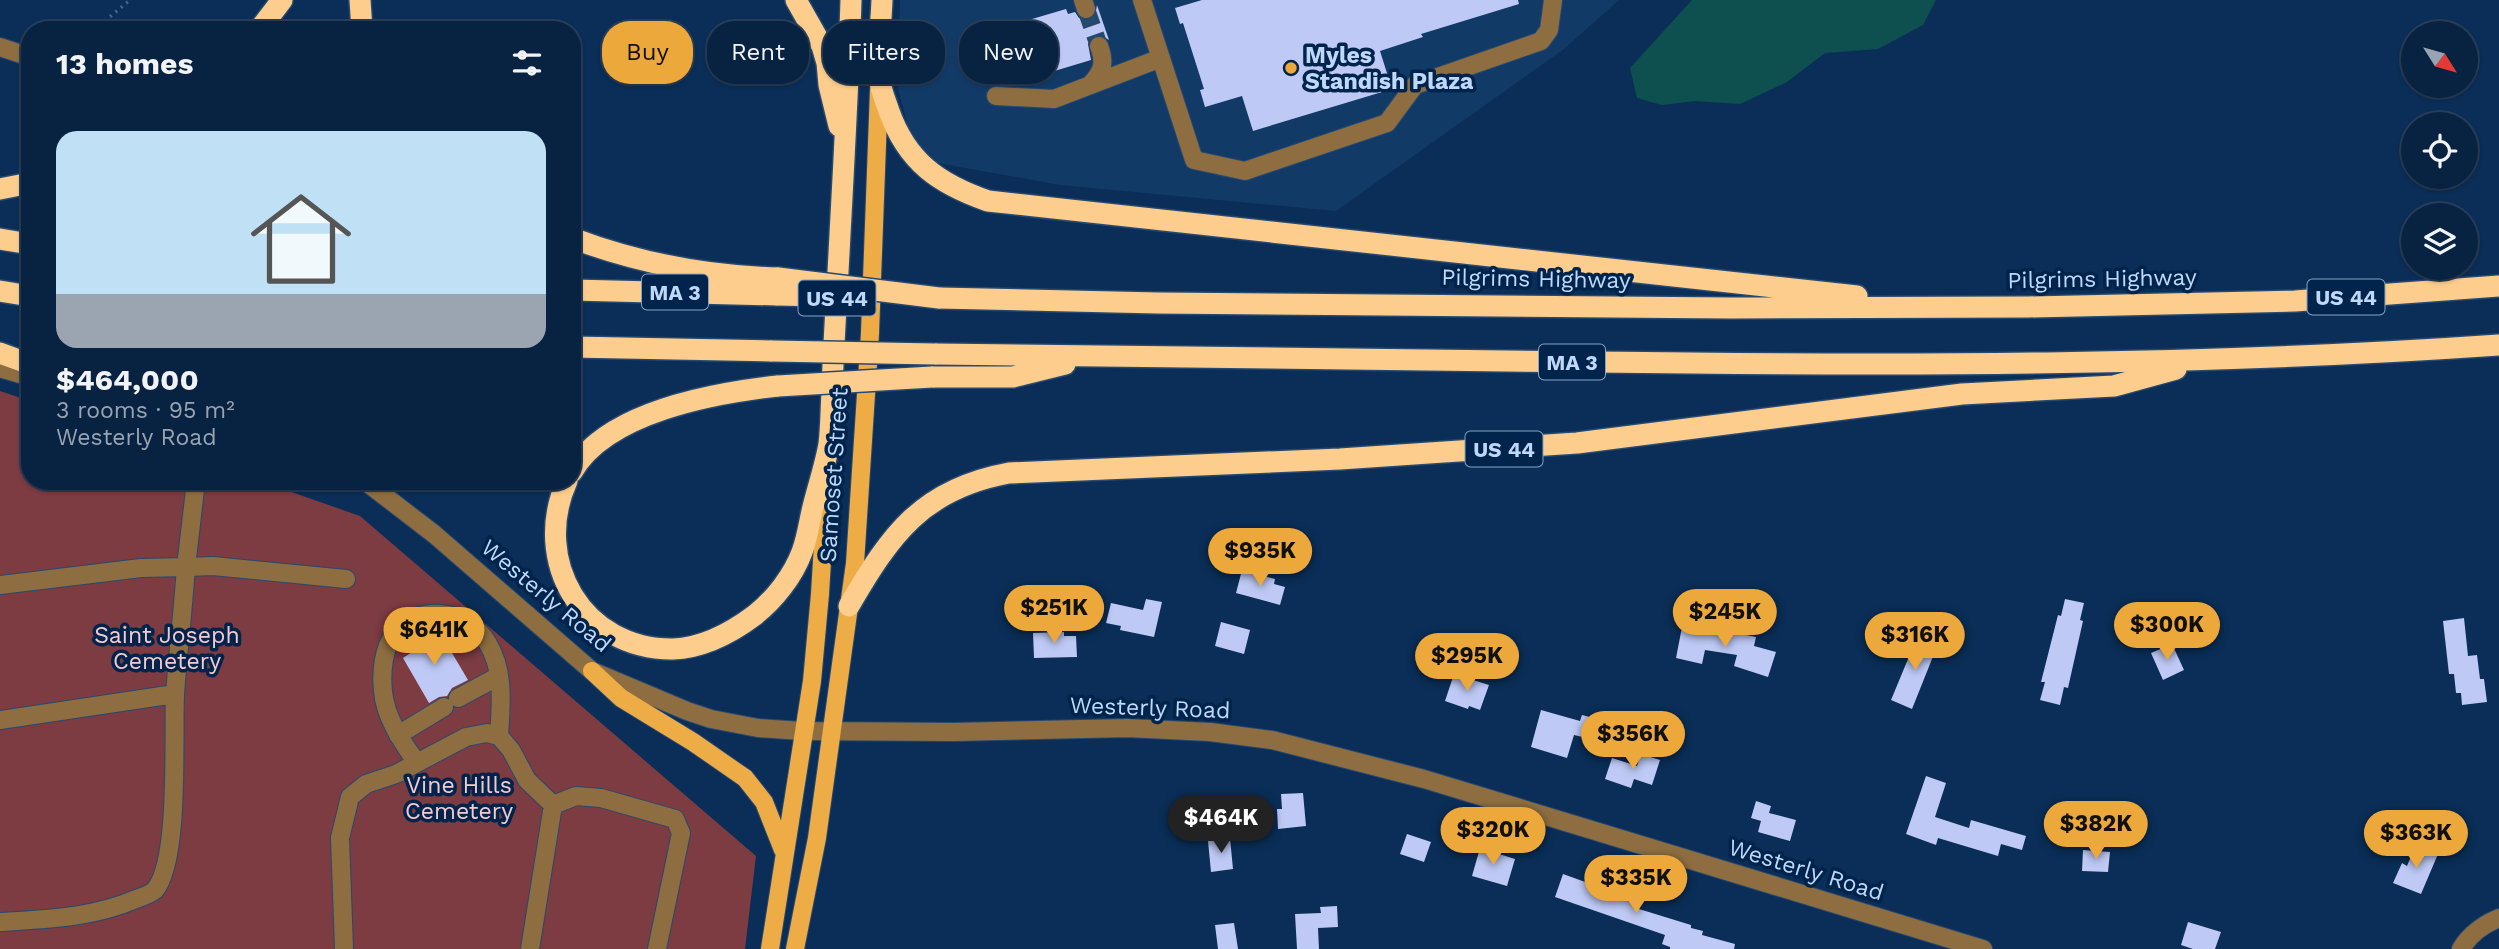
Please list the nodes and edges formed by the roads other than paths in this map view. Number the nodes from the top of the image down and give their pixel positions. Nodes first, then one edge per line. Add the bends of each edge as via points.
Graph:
1 (282, 0) edge
2 (360, 0) edge
3 (796, 0) edge
4 (851, 0) edge
5 (882, 0) edge
6 (1142, 0) edge
7 (1553, 0) edge
8 (266, 21) edge
9 (361, 21) edge
10 (881, 21) edge
11 (1098, 46) tunnel mouth
12 (0, 47) edge
13 (21, 54) edge
14 (1161, 58) junction
15 (880, 84) edge
16 (881, 84) edge
17 (1090, 85) junction
18 (996, 96) dead end
19 (844, 152) junction
20 (21, 185) edge
21 (0, 189) edge
22 (0, 239) edge
23 (581, 241) edge
24 (21, 242) edge
25 (2499, 286) edge
26 (778, 287) junction
27 (581, 290) edge
28 (0, 291) edge
29 (21, 294) edge
30 (1967, 307) junction
31 (2499, 345) edge
32 (581, 347) edge
33 (0, 353) edge
34 (1095, 357) junction
35 (2209, 360) junction
36 (21, 361) edge
37 (0, 368) edge
38 (21, 374) edge
39 (829, 443) junction
40 (581, 461) edge
41 (195, 490) edge
42 (377, 490) edge
43 (563, 490) edge
44 (186, 567) junction
45 (346, 579) dead end
46 (0, 585) edge
47 (849, 606) junction
48 (592, 671) junction
49 (499, 677) junction
50 (175, 694) junction
51 (0, 720) edge
52 (802, 731) junction
53 (831, 731) junction
54 (398, 735) junction
55 (499, 736) junction
56 (417, 763) junction
57 (554, 805) junction
58 (785, 855) junction
59 (2499, 918) edge
60 (0, 922) edge
61 (344, 949) edge
62 (530, 949) edge
63 (657, 949) edge
64 (770, 949) edge
65 (795, 949) edge
66 (1983, 949) edge
67 (2461, 949) edge

1 - 8 highway
2 - 9 highway
3 - 19 highway, US 44 via 822,46
4 - 19 highway, Samoset Street
5 - 10 highway, Samoset Street
6 - 14 street
7 - 14 street via 1549,30 1541,41 1415,85 1387,123 1245,171 1194,160
11 - 17 street via 1104,64
12 - 13 street
14 - 17 street
15 - 47 main road, Samoset Street via 869,361
16 - 30 highway via 895,128 917,161 938,179 988,201
17 - 18 street via 1054,99
19 - 39 highway, Samoset Street / US 44
20 - 21 highway
22 - 24 highway
23 - 26 highway, US 44 via 632,258
25 - 30 highway, Pilgrims Highway / US 44 via 2295,300
26 - 27 highway, MA 3
26 - 30 highway, Pilgrims Highway / US 44, bridge via 939,298 1166,303
28 - 29 highway
31 - 35 highway, US 44
32 - 34 highway, MA 3, bridge
33 - 36 highway
34 - 35 highway, MA 3 via 2022,365
34 - 40 highway, bridge via 1013,376 778,386 712,396 647,416 606,438
35 - 47 highway, US 44 via 2114,386 1949,395 1577,443 980,478 920,511 881,553
37 - 38 street
39 - 43 highway via 802,553 783,587 740,626 693,646 673,649 623,638 587,614 565,582 555,549 556,515
39 - 52 main road, Samoset Street / US 44 via 820,594
41 - 44 street
42 - 48 street, Westerly Road
44 - 45 street
44 - 46 street
44 - 50 street
47 - 53 main road, Samoset Street / US 44
48 - 52 street, Westerly Road via 711,719
48 - 58 main road via 621,698 745,778 764,802
49 - 54 street
49 - 54 street via 486,641 471,625 456,616 419,614 395,634 383,667 383,693
49 - 55 street
50 - 51 street
50 - 60 street via 171,832 167,859 153,892 78,917
52 - 53 street, Westerly Road
52 - 58 main road, Samoset Street / US 44
53 - 65 main road, Samoset Street / US 44 via 817,838
53 - 66 street, Westerly Road via 1127,727 1272,740 1435,782
54 - 56 street
55 - 56 street via 466,737
55 - 57 street via 527,780
56 - 61 street via 366,784 350,797 340,838
57 - 62 street
57 - 63 street via 576,796 601,798 675,819 681,833
58 - 64 main road, Samoset Street / US 44
59 - 67 street via 2479,929

